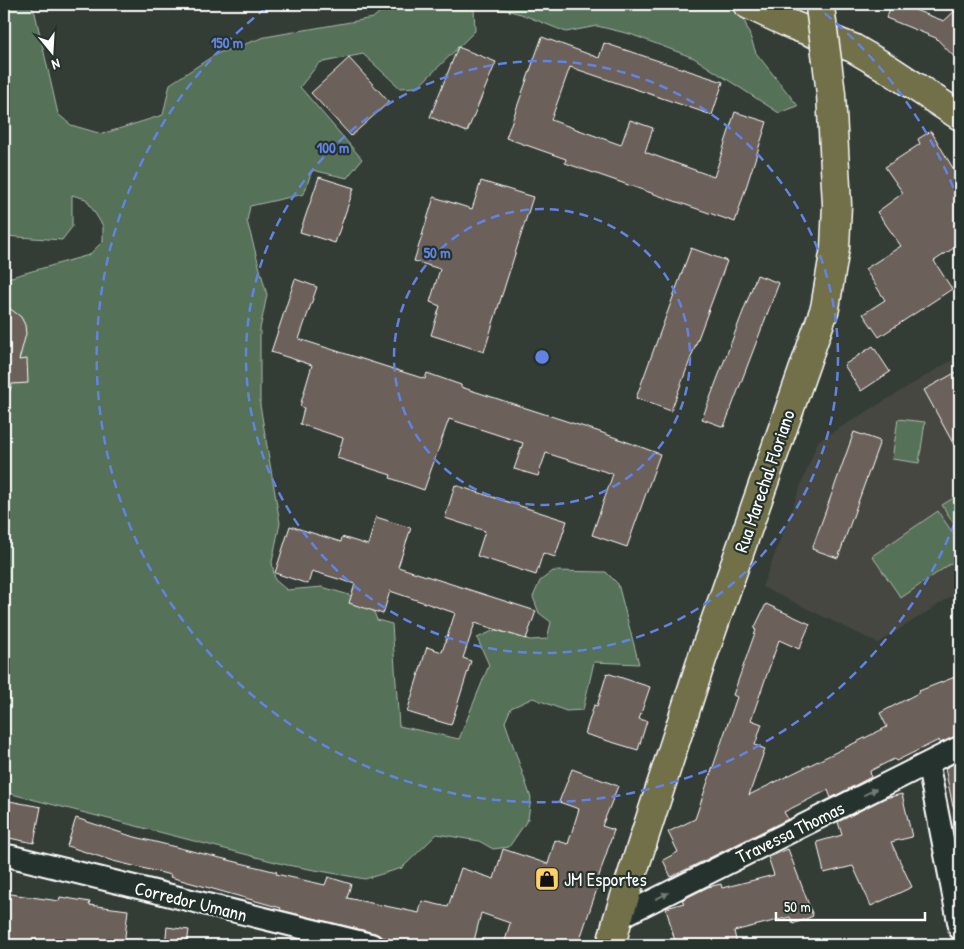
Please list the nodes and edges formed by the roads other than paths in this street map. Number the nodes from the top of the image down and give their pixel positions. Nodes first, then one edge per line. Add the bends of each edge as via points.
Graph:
1 (747, 4) edge
2 (820, 5) edge
3 (960, 116) edge
4 (960, 747) edge
5 (928, 764) junction
6 (10, 856) dead end
7 (618, 918) junction
8 (960, 929) edge
9 (372, 945) edge
10 (611, 945) edge

1 - 3 main road via 853,48
2 - 7 main road, Rua Marechal Floriano, bridge via 831,94 837,205 835,248 825,308 703,656
4 - 5 street, Travessa Thomas
7 -> 5 street, Travessa Thomas
5 - 8 street
6 - 9 street, Corredor Umann
7 - 10 main road, Rua Marechal Floriano

